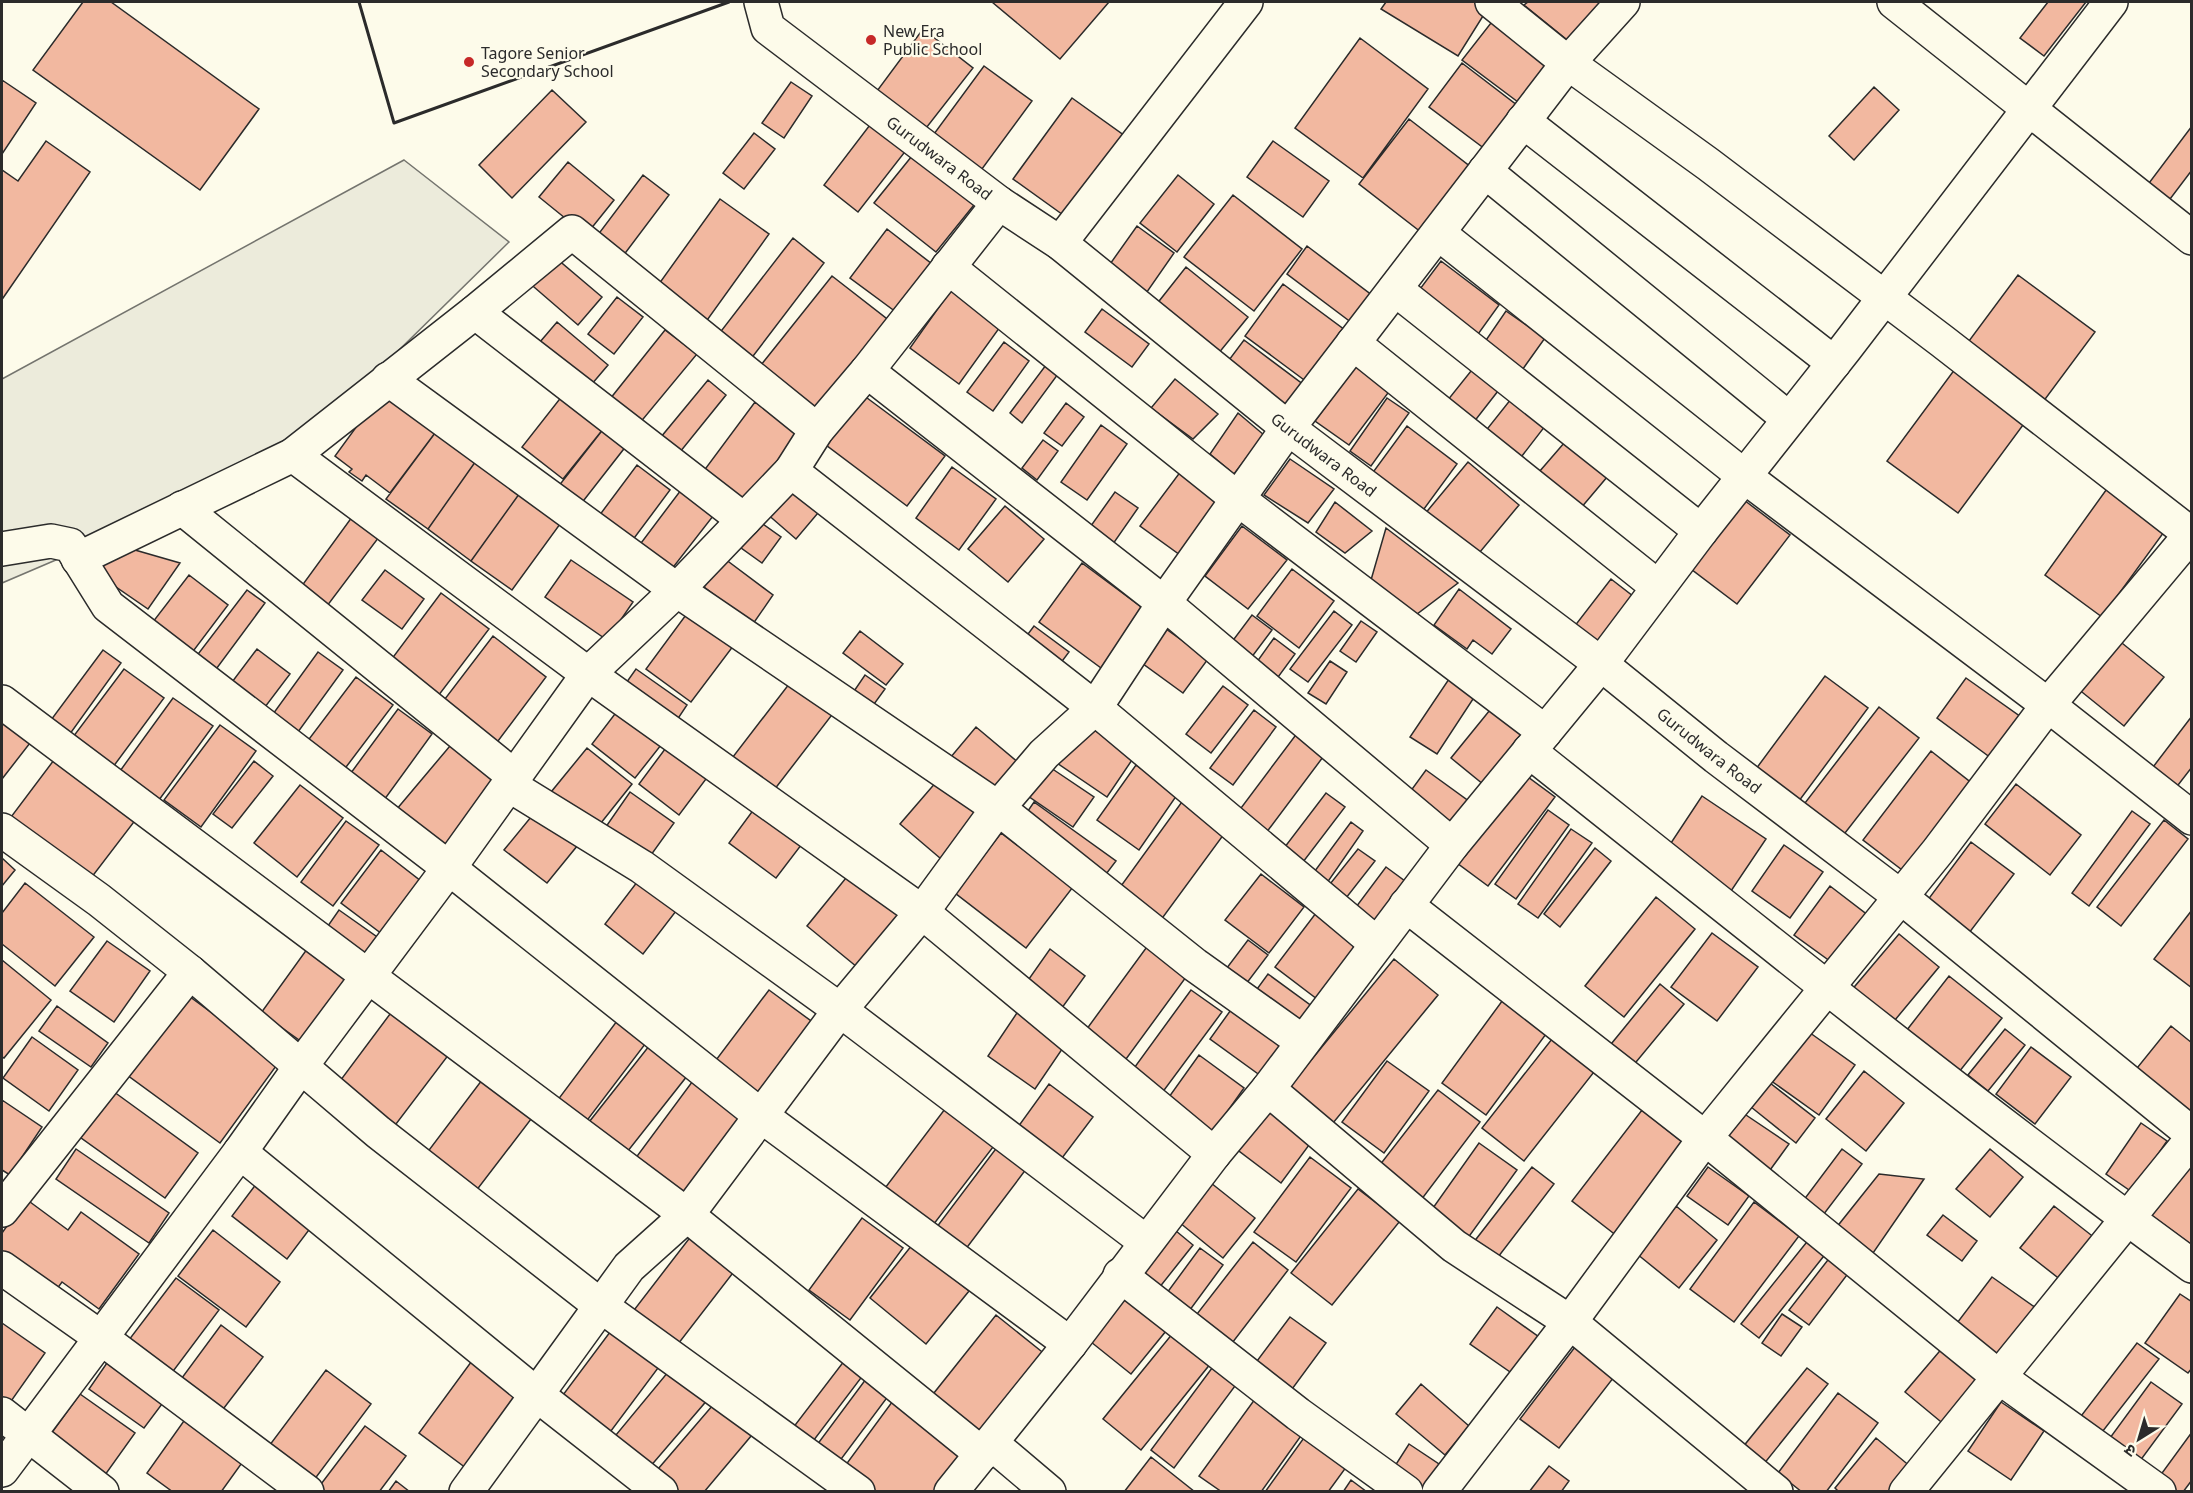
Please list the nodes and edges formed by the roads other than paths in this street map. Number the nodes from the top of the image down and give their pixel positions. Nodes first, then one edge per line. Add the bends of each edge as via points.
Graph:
1 (761, 2) edge
2 (1246, 2) edge
3 (1492, 2) edge
4 (1623, 2) edge
5 (1894, 2) edge
6 (2111, 2) edge
7 (1568, 63) junction
8 (2030, 108) junction
9 (1523, 121) junction
10 (1485, 171) junction
11 (999, 203) junction
12 (1438, 233) junction
13 (2192, 238) edge
14 (1060, 243) junction
15 (948, 267) junction
16 (1395, 289) junction
17 (1885, 298) junction
18 (475, 312) junction
19 (1353, 343) junction
20 (1834, 363) junction
21 (867, 371) junction
22 (388, 380) junction
23 (1789, 419) junction
24 (1288, 428) junction
25 (817, 430) junction
26 (293, 454) junction
27 (790, 471) junction
28 (1744, 476) junction
29 (1238, 499) junction
30 (182, 508) junction
31 (744, 520) junction
32 (1701, 531) junction
33 (2191, 534) edge
34 (2, 549) edge
35 (78, 559) junction
36 (1658, 586) junction
37 (677, 590) junction
38 (1164, 603) junction
39 (1601, 664) junction
40 (588, 674) junction
41 (2, 702) edge
42 (2048, 705) junction
43 (1095, 708) junction
44 (1537, 741) junction
45 (512, 781) junction
46 (998, 808) junction
47 (2192, 818) edge
48 (2, 830) edge
49 (1452, 845) junction
50 (449, 868) junction
51 (1901, 897) junction
52 (1406, 905) junction
53 (922, 912) junction
54 (1377, 944) junction
55 (190, 972) junction
56 (369, 976) junction
57 (1828, 988) junction
58 (840, 1010) junction
59 (1303, 1042) junction
60 (301, 1066) junction
61 (1268, 1089) junction
62 (760, 1115) junction
63 (2192, 1134) edge
64 (1705, 1138) junction
65 (2192, 1138) edge
66 (240, 1152) junction
67 (1214, 1154) junction
68 (2, 1210) edge
69 (687, 1215) junction
70 (2126, 1218) junction
71 (1146, 1242) junction
72 (2192, 1266) edge
73 (2, 1268) edge
74 (1120, 1275) junction
75 (601, 1306) junction
76 (1570, 1322) junction
77 (100, 1337) junction
78 (1070, 1344) junction
79 (1999, 1377) junction
80 (536, 1394) junction
81 (2, 1414) edge
82 (28, 1434) junction
83 (987, 1448) junction
84 (2, 1470) edge
85 (102, 1491) edge
86 (307, 1491) edge
87 (466, 1491) edge
88 (661, 1491) edge
89 (858, 1491) edge
90 (951, 1491) edge
91 (1049, 1491) edge
92 (1406, 1491) edge
93 (1439, 1491) edge
94 (1776, 1491) edge
95 (1906, 1491) edge
96 (2159, 1491) edge

1 - 11 street, Gurudwara Road via 768,28
2 - 14 street
3 - 7 street
4 - 7 street
5 - 8 street
6 - 8 street
7 - 9 street
7 - 17 street
8 - 13 street
8 - 17 street
9 - 10 street
9 - 20 street
10 - 12 street
10 - 23 street
11 - 14 street, Gurudwara Road
11 - 15 street
12 - 16 street
12 - 28 street
14 - 24 street, Gurudwara Road
15 - 21 street
15 - 29 street
16 - 19 street
16 - 32 street
17 - 20 street
17 - 33 street
18 - 22 street
18 - 25 street via 572,232
18 - 31 street
19 - 24 street
19 - 36 street
20 - 23 street
21 - 25 street
21 - 38 street
22 - 26 street
22 - 37 street
23 - 28 street
24 - 29 street
24 - 39 street, Gurudwara Road
25 - 27 street
26 - 30 street
26 - 40 street
27 - 31 street
27 - 43 street
28 - 32 street
28 - 42 street
29 - 38 street
29 - 44 street
30 - 35 street
30 - 45 street
31 - 37 street
32 - 36 street
33 - 42 street
34 - 35 street via 51,541 70,545
35 - 50 street via 108,606
36 - 39 street
37 - 40 street
37 - 46 street
38 - 43 street
38 - 49 street
39 - 44 street
39 - 51 street, Gurudwara Road
40 - 45 street
40 - 53 street
41 - 56 street
42 - 47 street
42 - 51 street
43 - 46 street via 1044,754
43 - 54 street
44 - 49 street
44 - 57 street
45 - 50 street
45 - 58 street via 642,867
46 - 53 street
46 - 59 street via 1195,965
48 - 55 street
49 - 52 street
50 - 56 street
50 - 62 street
51 - 57 street
51 - 63 street, Gurudwara Road
52 - 54 street
52 - 64 street
53 - 58 street
53 - 67 street
54 - 59 street
55 - 60 street
55 - 68 street
56 - 60 street
56 - 69 street
57 - 64 street
57 - 70 street
58 - 62 street
58 - 71 street
59 - 61 street
60 - 66 street
60 - 75 street via 378,1132
61 - 67 street
61 - 76 street via 1454,1246
62 - 69 street
62 - 78 street
64 - 76 street
64 - 79 street
65 - 70 street
66 - 77 street
66 - 80 street
67 - 71 street
69 - 75 street via 629,1267
69 - 83 street
70 - 72 street
70 - 79 street
71 - 74 street
73 - 77 street
74 - 78 street
74 - 92 street via 1298,1414
75 - 80 street
75 - 89 street
76 - 93 street
76 - 94 street
77 - 82 street
77 - 86 street
78 - 83 street
79 - 95 street
79 - 96 street
80 - 87 street
80 - 88 street
81 - 82 street
82 - 84 street
82 - 85 street
83 - 90 street
83 - 91 street

